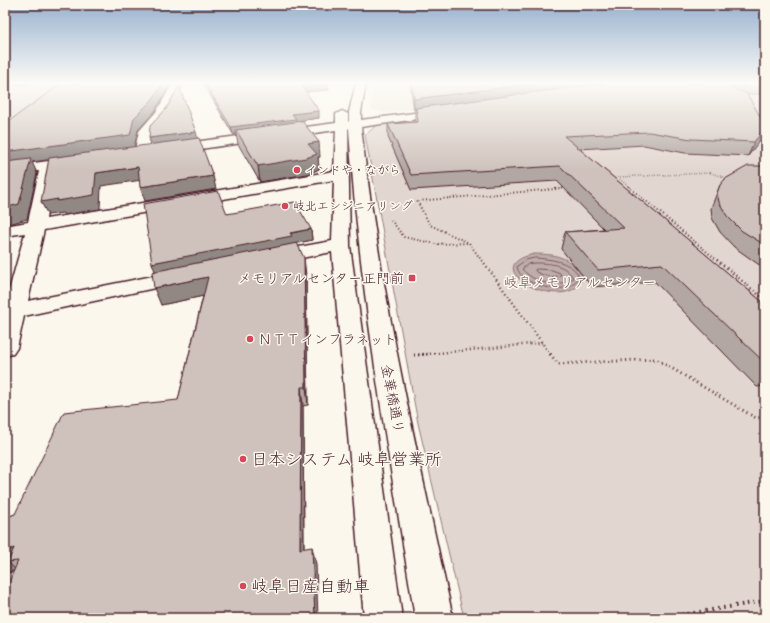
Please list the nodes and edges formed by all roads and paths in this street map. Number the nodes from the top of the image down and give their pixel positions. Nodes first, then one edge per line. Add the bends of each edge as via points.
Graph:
1 (162, 112) edge
2 (323, 112) edge
3 (347, 112) edge
4 (355, 112) edge
5 (435, 112) edge
6 (346, 122) junction
7 (141, 153) junction
8 (126, 155) edge
9 (88, 160) edge
10 (47, 165) junction
11 (5, 171) edge
12 (341, 174) junction
13 (735, 179) edge
14 (624, 183) junction
15 (616, 184) edge
16 (570, 188) edge
17 (387, 216) dead end
18 (36, 226) junction
19 (5, 231) edge
20 (469, 243) junction
21 (341, 246) junction
22 (254, 262) edge
23 (200, 273) edge
24 (765, 300) edge
25 (10, 312) edge
26 (543, 343) junction
27 (5, 348) edge
28 (385, 357) junction
29 (765, 417) edge
30 (765, 601) edge
31 (383, 618) edge
32 (434, 618) edge
33 (664, 618) edge

1 - 7 street via 145,131
2 - 6 path
3 - 6 street, 金華橋通り
4 - 6 street, 金華橋通り
5 - 6 street
6 - 7 street
6 - 12 street, 金華橋通り
6 - 28 street, 金華橋通り via 361,196
7 - 8 street
9 - 10 street
10 - 11 street
10 - 18 street
12 - 18 street
12 - 21 street, 金華橋通り
13 - 14 path via 711,173 617,178
14 - 15 path
14 - 24 path
16 - 20 path via 416,201 430,225
17 - 20 path via 404,236 436,244
18 - 19 street
18 - 25 street
20 - 26 path
21 - 22 street via 324,247
21 - 31 street, 金華橋通り
23 - 25 street
25 - 27 street
26 - 28 path
26 - 29 path via 558,364 656,359 756,418
28 - 32 street, 金華橋通り
30 - 33 path

